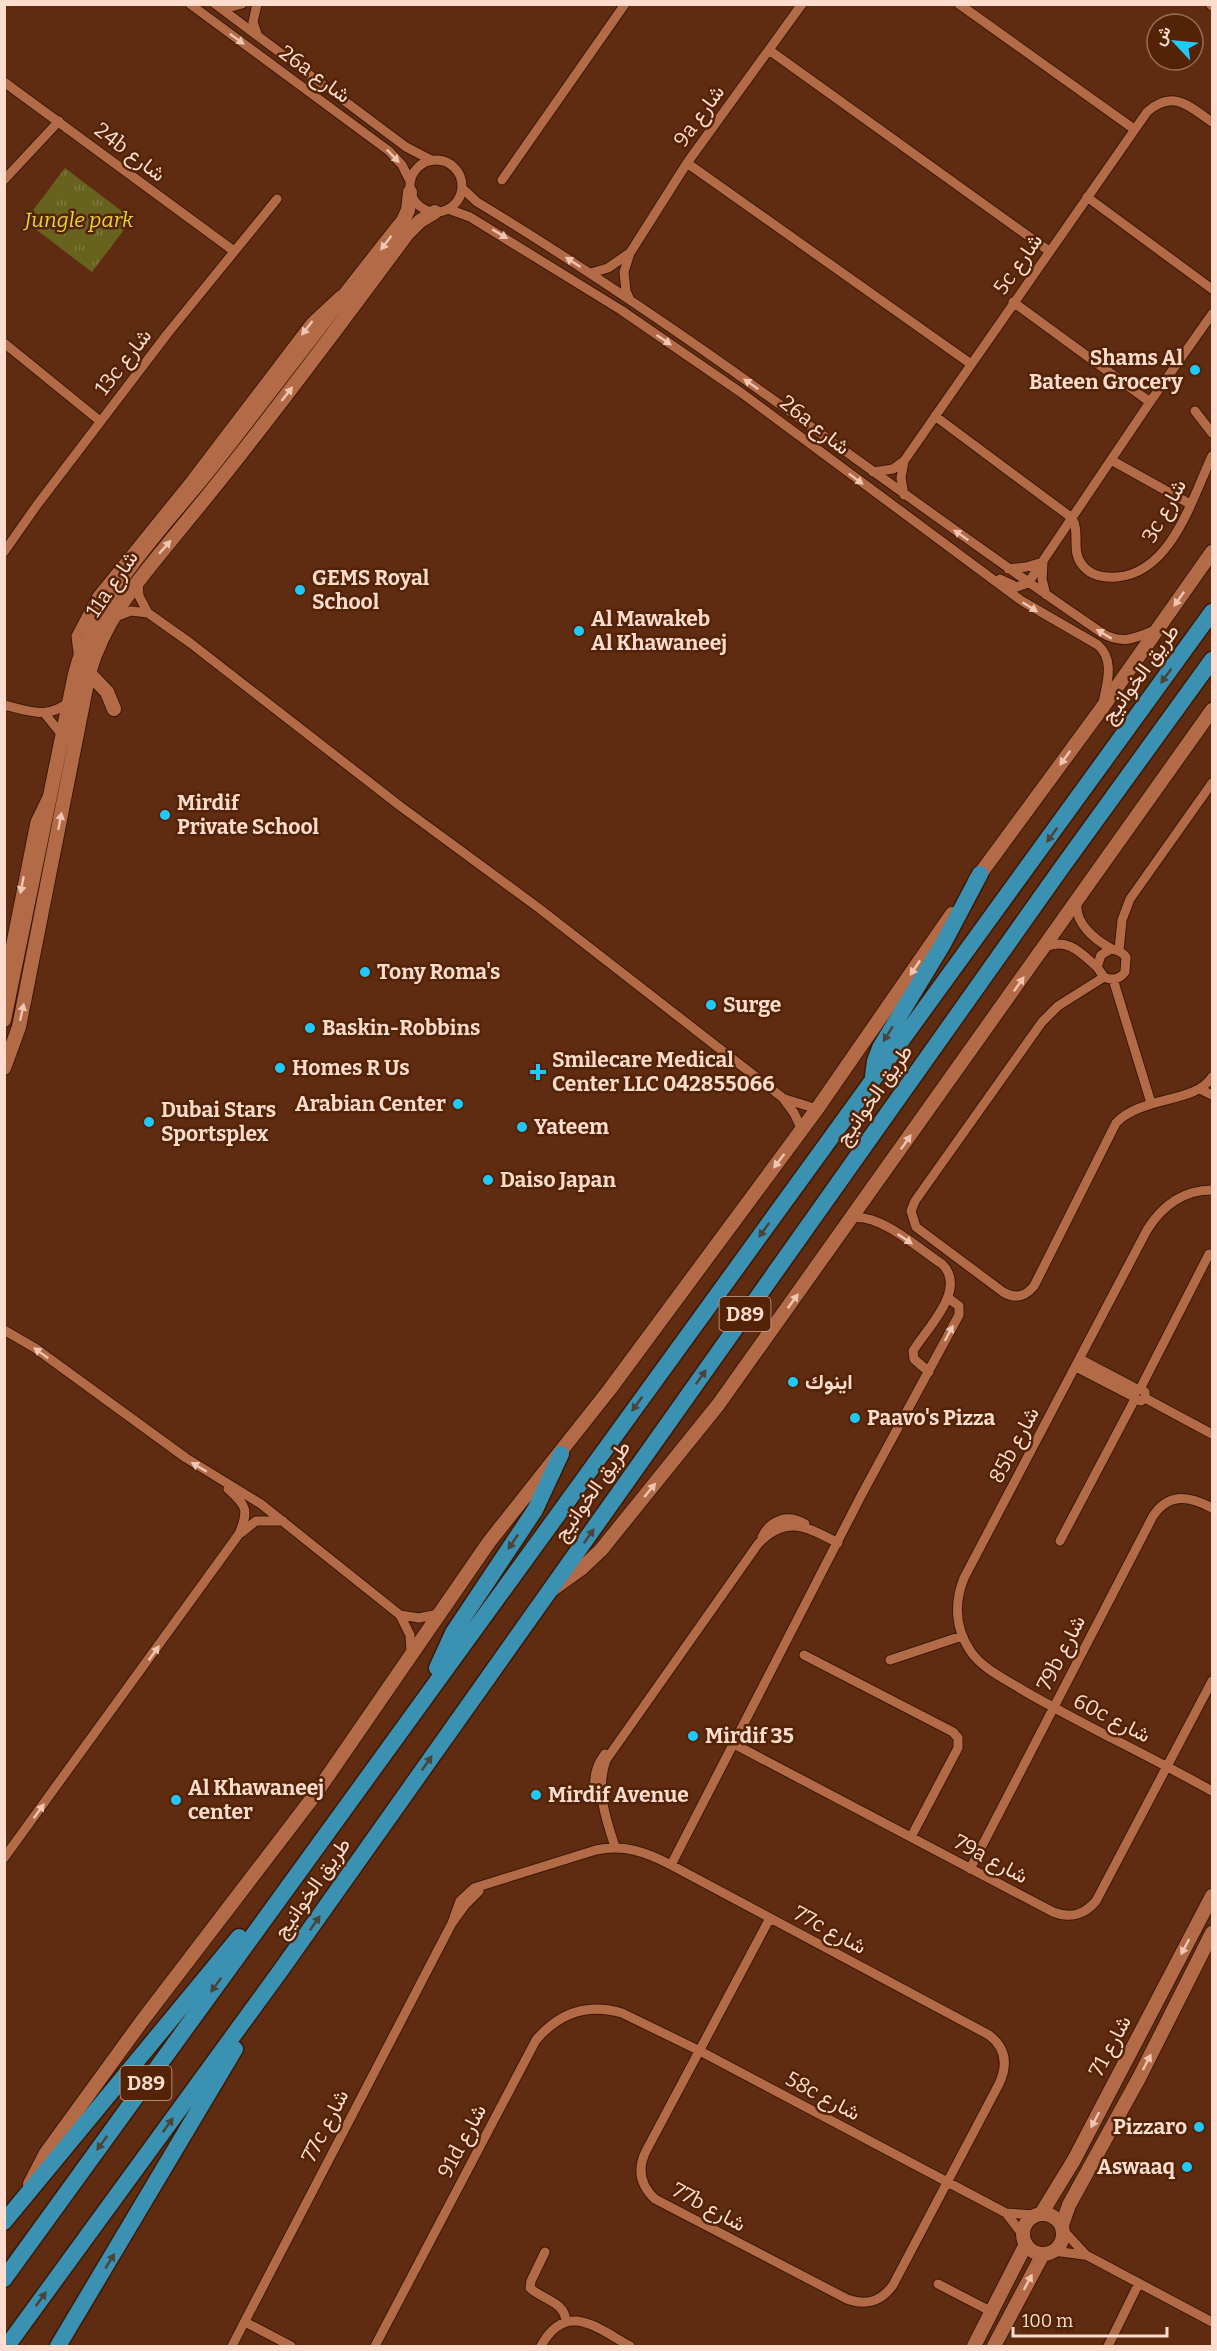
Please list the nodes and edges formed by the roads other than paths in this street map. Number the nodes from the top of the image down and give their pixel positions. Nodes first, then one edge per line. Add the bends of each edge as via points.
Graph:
1 (189, 4) edge
2 (242, 4) edge
3 (257, 4) edge
4 (625, 4) edge
5 (802, 4) edge
6 (959, 4) edge
7 (216, 5) edge
8 (259, 36) junction
9 (769, 50) junction
10 (4, 82) edge
11 (58, 121) junction
12 (1212, 122) edge
13 (1134, 129) junction
14 (431, 160) junction
15 (687, 163) junction
16 (4, 180) edge
17 (502, 180) dead end
18 (410, 186) junction
19 (462, 188) junction
20 (1087, 197) junction
21 (277, 199) dead end
22 (441, 211) junction
23 (234, 251) junction
24 (1049, 251) junction
25 (630, 253) junction
26 (591, 273) junction
27 (1212, 289) edge
28 (630, 300) junction
29 (1013, 302) junction
30 (1212, 314) edge
31 (4, 343) edge
32 (971, 364) junction
33 (1150, 402) junction
34 (1195, 411) dead end
35 (935, 416) junction
36 (100, 421) junction
37 (1212, 433) edge
38 (1212, 456) edge
39 (1111, 460) junction
40 (904, 461) junction
41 (873, 472) junction
42 (904, 495) junction
43 (1190, 504) junction
44 (1072, 518) junction
45 (5, 552) edge
46 (1212, 552) edge
47 (1043, 562) junction
48 (973, 565) junction
49 (1008, 569) junction
50 (139, 577) junction
51 (1028, 583) junction
52 (1046, 595) junction
53 (1212, 612) edge
54 (148, 613) junction
55 (110, 621) junction
56 (1159, 628) junction
57 (1212, 660) edge
58 (89, 673) junction
59 (70, 701) junction
60 (4, 705) edge
61 (1102, 708) junction
62 (114, 709) dead end
63 (1212, 710) edge
64 (45, 714) junction
65 (63, 736) junction
66 (1212, 783) edge
67 (52, 790) junction
68 (980, 874) junction
69 (1077, 904) junction
70 (1045, 947) junction
71 (1115, 950) junction
72 (1098, 963) junction
73 (4, 978) edge
74 (1109, 978) junction
75 (4, 1020) edge
76 (4, 1068) edge
77 (1212, 1077) edge
78 (873, 1081) junction
79 (1200, 1089) junction
80 (1212, 1095) edge
81 (783, 1098) junction
82 (1151, 1103) junction
83 (817, 1109) junction
84 (802, 1130) junction
85 (1212, 1190) edge
86 (852, 1218) junction
87 (1209, 1254) dead end
88 (948, 1298) junction
89 (4, 1330) edge
90 (1078, 1363) junction
91 (929, 1372) junction
92 (1138, 1394) junction
93 (1212, 1434) edge
94 (561, 1454) junction
95 (224, 1482) junction
96 (1212, 1508) edge
97 (283, 1521) junction
98 (239, 1534) junction
99 (1060, 1541) dead end
100 (838, 1543) junction
101 (550, 1590) junction
102 (438, 1614) junction
103 (400, 1615) junction
104 (962, 1636) junction
105 (804, 1655) dead end
106 (411, 1657) junction
107 (890, 1660) dead end
108 (997, 1674) joint
109 (1212, 1681) edge
110 (432, 1686) junction
111 (1053, 1707) junction
112 (734, 1744) junction
113 (1168, 1767) junction
114 (1212, 1791) edge
115 (911, 1837) junction
116 (615, 1847) junction
117 (4, 1858) edge
118 (671, 1865) junction
119 (970, 1869) junction
120 (287, 1887) junction
121 (1212, 1896) edge
122 (770, 1918) junction
123 (1212, 1933) edge
124 (281, 1970) junction
125 (622, 2013) joint
126 (698, 2050) junction
127 (947, 2182) junction
128 (24, 2199) junction
129 (1006, 2213) junction
130 (1039, 2214) junction
131 (4, 2222) edge
132 (1063, 2228) junction
133 (1025, 2240) junction
134 (545, 2252) dead end
135 (1048, 2253) junction
136 (1086, 2255) junction
137 (4, 2279) edge
138 (1139, 2283) junction
139 (939, 2284) dead end
140 (992, 2312) junction
141 (566, 2321) junction
142 (245, 2322) junction
143 (1212, 2322) edge
144 (7, 2346) edge
145 (58, 2346) edge
146 (232, 2346) edge
147 (291, 2346) edge
148 (375, 2346) edge
149 (541, 2346) edge
150 (630, 2346) edge
151 (974, 2346) edge
152 (994, 2346) edge
153 (1108, 2346) edge

1 -> 18 street, 26a شارع via 382,145 402,165
2 - 7 street
3 - 8 street via 253,22
4 - 17 street
5 - 9 street, 9a شارع
6 - 13 street
7 - 8 street, 26a شارع
8 - 14 street, 26a شارع via 406,147
9 - 15 street, 9a شارع
9 - 24 street
10 - 11 street, 24b شارع
11 - 16 street
11 - 23 street, 24b شارع
12 - 13 street, 5c شارع via 1187,105 1170,100 1153,107
13 - 20 street, 5c شارع
14 - 18 street via 420,165
14 - 19 street via 445,161 456,169
15 - 25 street, 9a شارع
15 - 32 street
18 - 22 street via 417,204 428,211
18 -> 59 street, 11a شارع via 403,221 112,591 79,660
19 - 22 street via 458,200
26 -> 19 street, 26a شارع via 477,202
20 - 24 street, 5c شارع
20 - 27 street
21 - 23 street, 13c شارع
22 -> 48 street, 26a شارع via 470,217 621,310 767,410
50 -> 22 street, 11a شارع via 327,343 407,234 420,221
23 - 36 street, 13c شارع
24 - 29 street, 5c شارع
25 - 26 street, 9a شارع via 616,264
25 - 28 street, 9a شارع via 624,272
26 - 28 street, 26a شارع
41 -> 28 street, 26a شارع
29 - 32 street, 5c شارع
29 - 33 street
30 - 33 street
31 - 36 street
32 - 35 street, 5c شارع
33 - 39 street
34 - 37 street
35 - 40 street, 5c شارع
35 - 44 street
36 - 45 street, 13c شارع
38 - 43 street, 3c شارع
39 - 43 street
39 - 44 street
40 - 41 street via 893,469
40 - 42 street
41 - 42 street, 26a شارع
49 -> 42 street, 26a شارع
43 - 44 street, 3c شارع via 1162,554 1144,569 1122,577 1101,577 1081,564
44 - 47 street
46 -> 56 street
47 - 49 street
47 - 51 street
47 - 52 street
48 - 51 street via 1012,586
48 -> 61 street, 26a شارع via 1022,602 1101,648 1109,662
49 - 51 street, 26a شارع
50 - 54 street via 139,596
50 - 55 street, 11a شارع
51 - 52 street, 26a شارع
56 -> 52 street, 26a شارع via 1136,638 1115,640
53 -> 78 highway, طريق الخوانيج / D89
54 - 55 street via 131,611
54 - 81 street
55 - 58 street, 11a شارع
56 - 61 street
101 -> 57 highway, طريق الخوانيج / D89
58 - 62 street via 107,692
76 -> 58 street, 11a شارع via 21,1018
59 - 64 street
59 - 65 street, 11a شارع
60 - 64 street
61 -> 68 street
63 - 69 street
64 - 65 street
65 - 67 street, 11a شارع
66 - 71 street via 1130,898
67 -> 73 street, 11a شارع via 35,822
67 - 75 street, 11a شارع
68 -> 78 highway via 880,1048
68 -> 83 street
69 - 70 street
69 - 71 street via 1081,923
70 - 72 street via 1061,944 1086,950
86 -> 70 street
71 - 72 street via 1104,952
71 - 74 street via 1126,957 1127,967 1122,976
72 - 74 street
74 - 82 street
74 - 82 street via 1058,1006 1042,1022 915,1201 911,1211 913,1222 1003,1292 1017,1296 1027,1293 1112,1129 1125,1114
77 - 79 street
78 -> 110 highway, طريق الخوانيج / D89
79 - 80 street
79 - 82 street
81 - 83 street
81 - 84 street
83 - 84 street
84 -> 94 street
85 - 90 street, 85b شارع via 1184,1195 1156,1215
86 -> 88 street via 873,1219 942,1264 952,1280
101 -> 86 street via 582,1568 609,1540 718,1405
87 - 92 street
91 -> 88 street via 960,1312 959,1306
88 - 91 street via 913,1351 914,1359
95 -> 89 street
90 - 92 street
90 - 104 street, 85b شارع via 964,1578 957,1600
91 - 100 street
92 - 93 street
92 - 99 street
94 - 102 street via 489,1542
94 -> 110 highway via 535,1510 453,1632
95 - 97 street
95 - 98 street via 245,1508
96 - 111 street, 79b شارع via 1184,1497 1157,1509
97 - 98 street via 256,1521
97 - 103 street
117 -> 98 street
100 - 112 street
100 - 116 street via 798,1520 782,1519 767,1528 606,1760 601,1792
124 -> 101 highway, طريق الخوانيج / D89
102 - 103 street via 419,1618
102 - 106 street
103 - 106 street via 410,1635
104 - 107 street
104 - 108 street, 85b شارع via 973,1654
105 - 115 street via 958,1738 958,1748
106 - 128 street via 314,1796 56,2139
108 - 111 street, 60c شارع
109 - 113 street
110 - 120 highway, طريق الخوانيج / D89
111 - 113 street, 60c شارع
111 - 119 street, 79b شارع
112 - 115 street, 79a شارع
112 - 118 street
113 - 114 street, 60c شارع
113 - 119 street, 79a شارع via 1096,1901 1081,1913 1062,1916
115 - 119 street, 79a شارع
116 - 118 street, 77c شارع via 637,1850
116 - 142 street, 77c شارع via 493,1881 469,1899 352,2113
118 - 122 street, 77c شارع
120 - 128 highway via 215,1964
120 -> 137 highway, طريق الخوانيج / D89
121 -> 130 street, شارع 71 via 1069,2168
122 - 126 street, 77b شارع
122 - 127 street, 77c شارع via 989,2035 1002,2048 1003,2075
132 -> 123 street, شارع 71 via 1069,2205
144 -> 124 highway, طريق الخوانيج / D89
145 -> 124 highway
125 - 126 street, 58c شارع
125 - 148 street, 91d شارع via 599,2008 575,2012 553,2022 536,2040
126 - 127 street, 58c شارع
126 - 127 street, 77b شارع via 640,2167 648,2193 672,2208 826,2289 864,2303 881,2298 893,2285
127 - 129 street, 58c شارع
128 - 131 highway
129 - 130 street, 58c شارع
129 - 133 street, 58c شارع
130 - 132 street via 1051,2215
130 - 133 street via 1028,2221
132 - 135 street via 1062,2240
132 - 136 street
133 - 135 street via 1033,2251
133 - 140 street
134 - 141 street via 530,2288 560,2306
135 - 136 street
152 -> 135 street
136 - 138 street
138 - 143 street
138 - 153 street
139 - 140 street
140 - 151 street
141 - 149 street via 551,2330
141 - 150 street via 583,2321
142 - 146 street, 77c شارع
142 - 147 street

